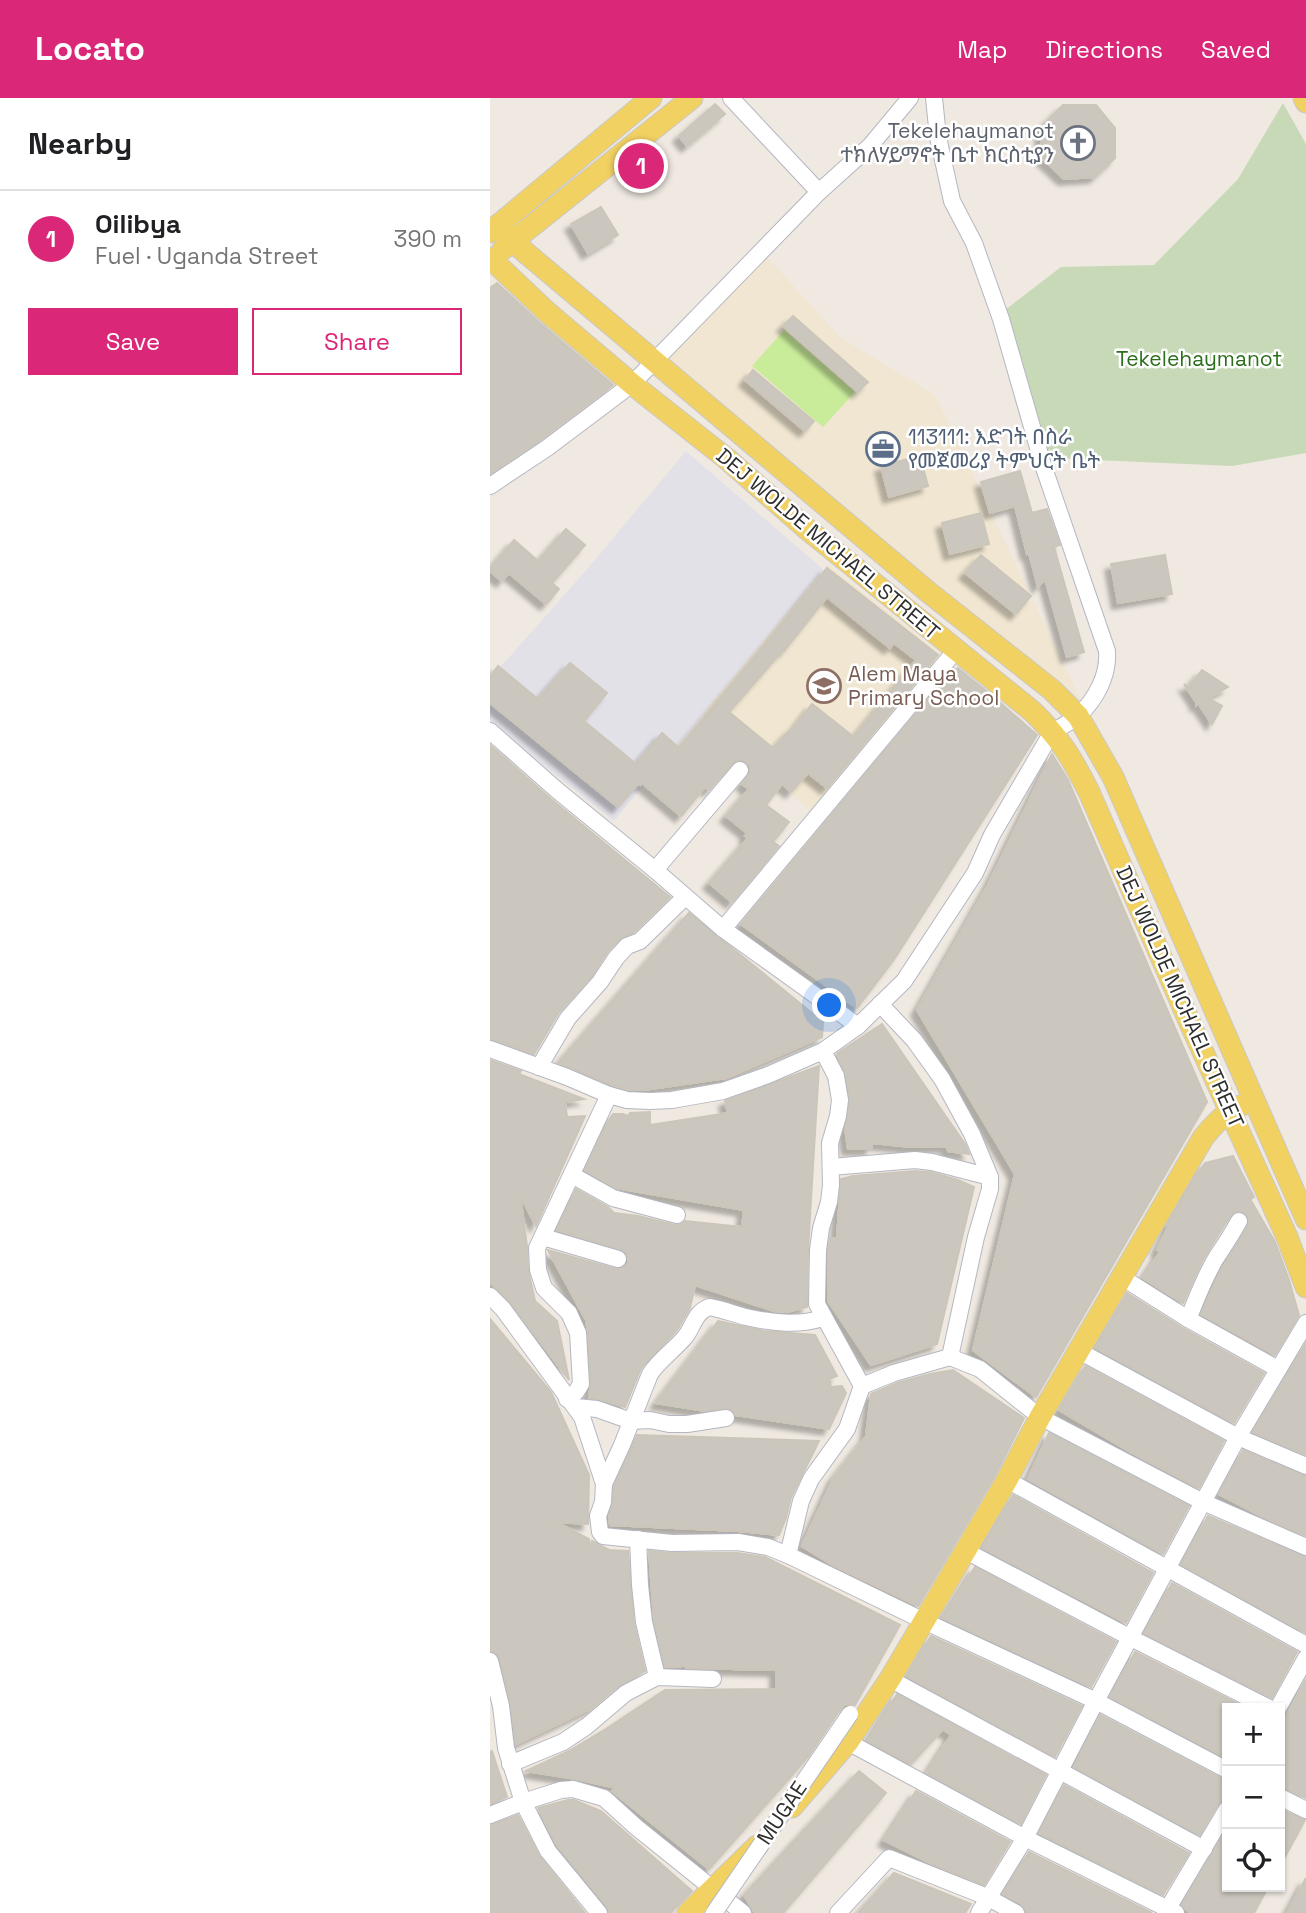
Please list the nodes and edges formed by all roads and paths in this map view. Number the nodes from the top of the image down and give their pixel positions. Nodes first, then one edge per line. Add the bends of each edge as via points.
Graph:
1 (651, 98) edge
2 (692, 98) edge
3 (731, 98) edge
4 (910, 98) edge
5 (934, 98) edge
6 (819, 192) junction
7 (498, 231) edge
8 (490, 258) edge
9 (653, 362) junction
10 (632, 384) junction
11 (490, 486) edge
12 (829, 509) junction
13 (807, 529) junction
14 (956, 650) junction
15 (1078, 716) junction
16 (490, 731) edge
17 (1053, 732) junction
18 (740, 770) dead end
19 (1113, 777) junction
20 (1089, 792) junction
21 (655, 870) junction
22 (685, 897) junction
23 (723, 929) junction
24 (880, 1004) junction
25 (858, 1026) junction
26 (490, 1049) edge
27 (823, 1051) junction
28 (539, 1067) junction
29 (609, 1095) junction
30 (1254, 1098) junction
31 (1229, 1111) junction
32 (831, 1167) junction
33 (572, 1175) junction
34 (990, 1177) junction
35 (677, 1215) dead end
36 (1306, 1219) edge
37 (1239, 1221) dead end
38 (544, 1237) junction
39 (618, 1259) dead end
40 (1123, 1278) junction
41 (1306, 1287) edge
42 (490, 1296) edge
43 (823, 1318) junction
44 (1188, 1318) junction
45 (1306, 1323) edge
46 (1079, 1351) junction
47 (950, 1357) junction
48 (1278, 1369) junction
49 (862, 1386) junction
50 (571, 1403) junction
51 (1040, 1417) junction
52 (726, 1418) dead end
53 (631, 1421) junction
54 (1238, 1437) junction
55 (1306, 1466) edge
56 (1007, 1480) junction
57 (604, 1484) junction
58 (1203, 1502) junction
59 (638, 1538) junction
60 (1306, 1547) edge
61 (964, 1550) junction
62 (788, 1555) junction
63 (1168, 1569) junction
64 (924, 1621) junction
65 (1131, 1638) junction
66 (1306, 1645) edge
67 (1306, 1658) edge
68 (490, 1661) edge
69 (657, 1677) junction
70 (713, 1679) dead end
71 (890, 1679) junction
72 (1096, 1701) junction
73 (1259, 1703) edge
74 (1281, 1703) edge
75 (850, 1714) dead end
76 (848, 1742) junction
77 (490, 1743) edge
78 (508, 1756) junction
79 (1222, 1767) edge
80 (1059, 1771) junction
81 (1285, 1800) edge
82 (523, 1802) junction
83 (1306, 1810) edge
84 (490, 1815) edge
85 (1222, 1818) edge
86 (1025, 1838) junction
87 (1204, 1849) junction
88 (713, 1890) junction
89 (987, 1897) junction
90 (1169, 1911) edge
91 (599, 1913) edge
92 (688, 1913) edge
93 (714, 1913) edge
94 (743, 1913) edge
95 (838, 1913) edge
96 (979, 1913) edge
97 (1016, 1913) edge

1 - 7 main road
2 - 7 main road
3 - 6 street
4 - 6 street via 870,146
5 - 15 street via 952,201 974,243 996,306 1043,465 1107,651 1104,678
6 - 9 street
7 - 8 main road
7 - 9 main road, DEJ WOLDE MICHAEL STREET
8 - 10 main road, DEJ WOLDE MICHAEL STREET
9 - 10 street
9 - 12 main road, DEJ WOLDE MICHAEL STREET
10 - 11 street
10 - 13 main road, DEJ WOLDE MICHAEL STREET
12 - 13 main road
12 - 15 main road, DEJ WOLDE MICHAEL STREET via 1035,675
13 - 14 main road, DEJ WOLDE MICHAEL STREET
14 - 17 main road, DEJ WOLDE MICHAEL STREET
14 - 23 street
15 - 17 street
15 - 19 main road, DEJ WOLDE MICHAEL STREET
16 - 21 street
17 - 20 main road, DEJ WOLDE MICHAEL STREET
17 - 24 street via 968,884 904,981
18 - 21 street
19 - 20 street
19 - 30 main road, DEJ WOLDE MICHAEL STREET
20 - 31 main road, DEJ WOLDE MICHAEL STREET
21 - 22 street
22 - 23 street
22 - 28 street via 616,958 568,1018
23 - 25 street
24 - 25 street
24 - 34 street via 942,1079
25 - 27 street
26 - 28 street
27 - 29 street via 723,1091 672,1100 627,1100
27 - 32 street via 836,1076 840,1100 830,1143
28 - 29 street
29 - 33 street
30 - 31 main road
30 - 36 main road, DEJ WOLDE MICHAEL STREET
31 - 40 main road via 1203,1138
31 - 41 main road, DEJ WOLDE MICHAEL STREET
32 - 34 street via 915,1160
32 - 43 street via 818,1250 817,1304
33 - 35 street via 613,1198
33 - 38 street
34 - 47 street
37 - 44 street
38 - 39 street
38 - 50 street via 537,1248 544,1288 569,1313 578,1333 581,1384
40 - 44 street
40 - 46 main road
42 - 50 street
43 - 49 street
43 - 53 street via 787,1324 704,1309 685,1337 655,1366
44 - 48 street
45 - 48 street
46 - 51 main road
46 - 54 street
47 - 49 street
47 - 51 street via 980,1369
48 - 54 street
49 - 62 street via 847,1429 811,1479
50 - 53 street
50 - 57 street via 587,1431
51 - 56 main road
51 - 58 street
52 - 53 street via 687,1424
53 - 57 street
54 - 55 street
54 - 58 street
56 - 61 main road
56 - 63 street
57 - 59 street via 600,1532 606,1537
58 - 60 street
58 - 63 street
59 - 62 street via 672,1543 738,1542
59 - 69 street via 644,1622
61 - 64 main road
61 - 65 street
62 - 64 street
63 - 65 street
63 - 66 street
64 - 71 main road
64 - 72 street
65 - 72 street
65 - 73 street
67 - 74 street
68 - 78 street
69 - 70 street
69 - 78 street via 626,1693 563,1742
71 - 76 main road
71 - 80 street
72 - 79 street
72 - 80 street
75 - 93 street, MUGAE, bridge
76 - 86 street
76 - 88 main road
77 - 78 street
78 - 82 street
80 - 86 street
80 - 87 street
81 - 83 street
82 - 84 street
82 - 88 street via 573,1789 604,1798
82 - 91 street via 548,1851
85 - 87 street
86 - 89 street
86 - 90 street
87 - 90 street
88 - 92 main road
88 - 94 street
89 - 95 street via 890,1858
89 - 96 street
89 - 97 street

